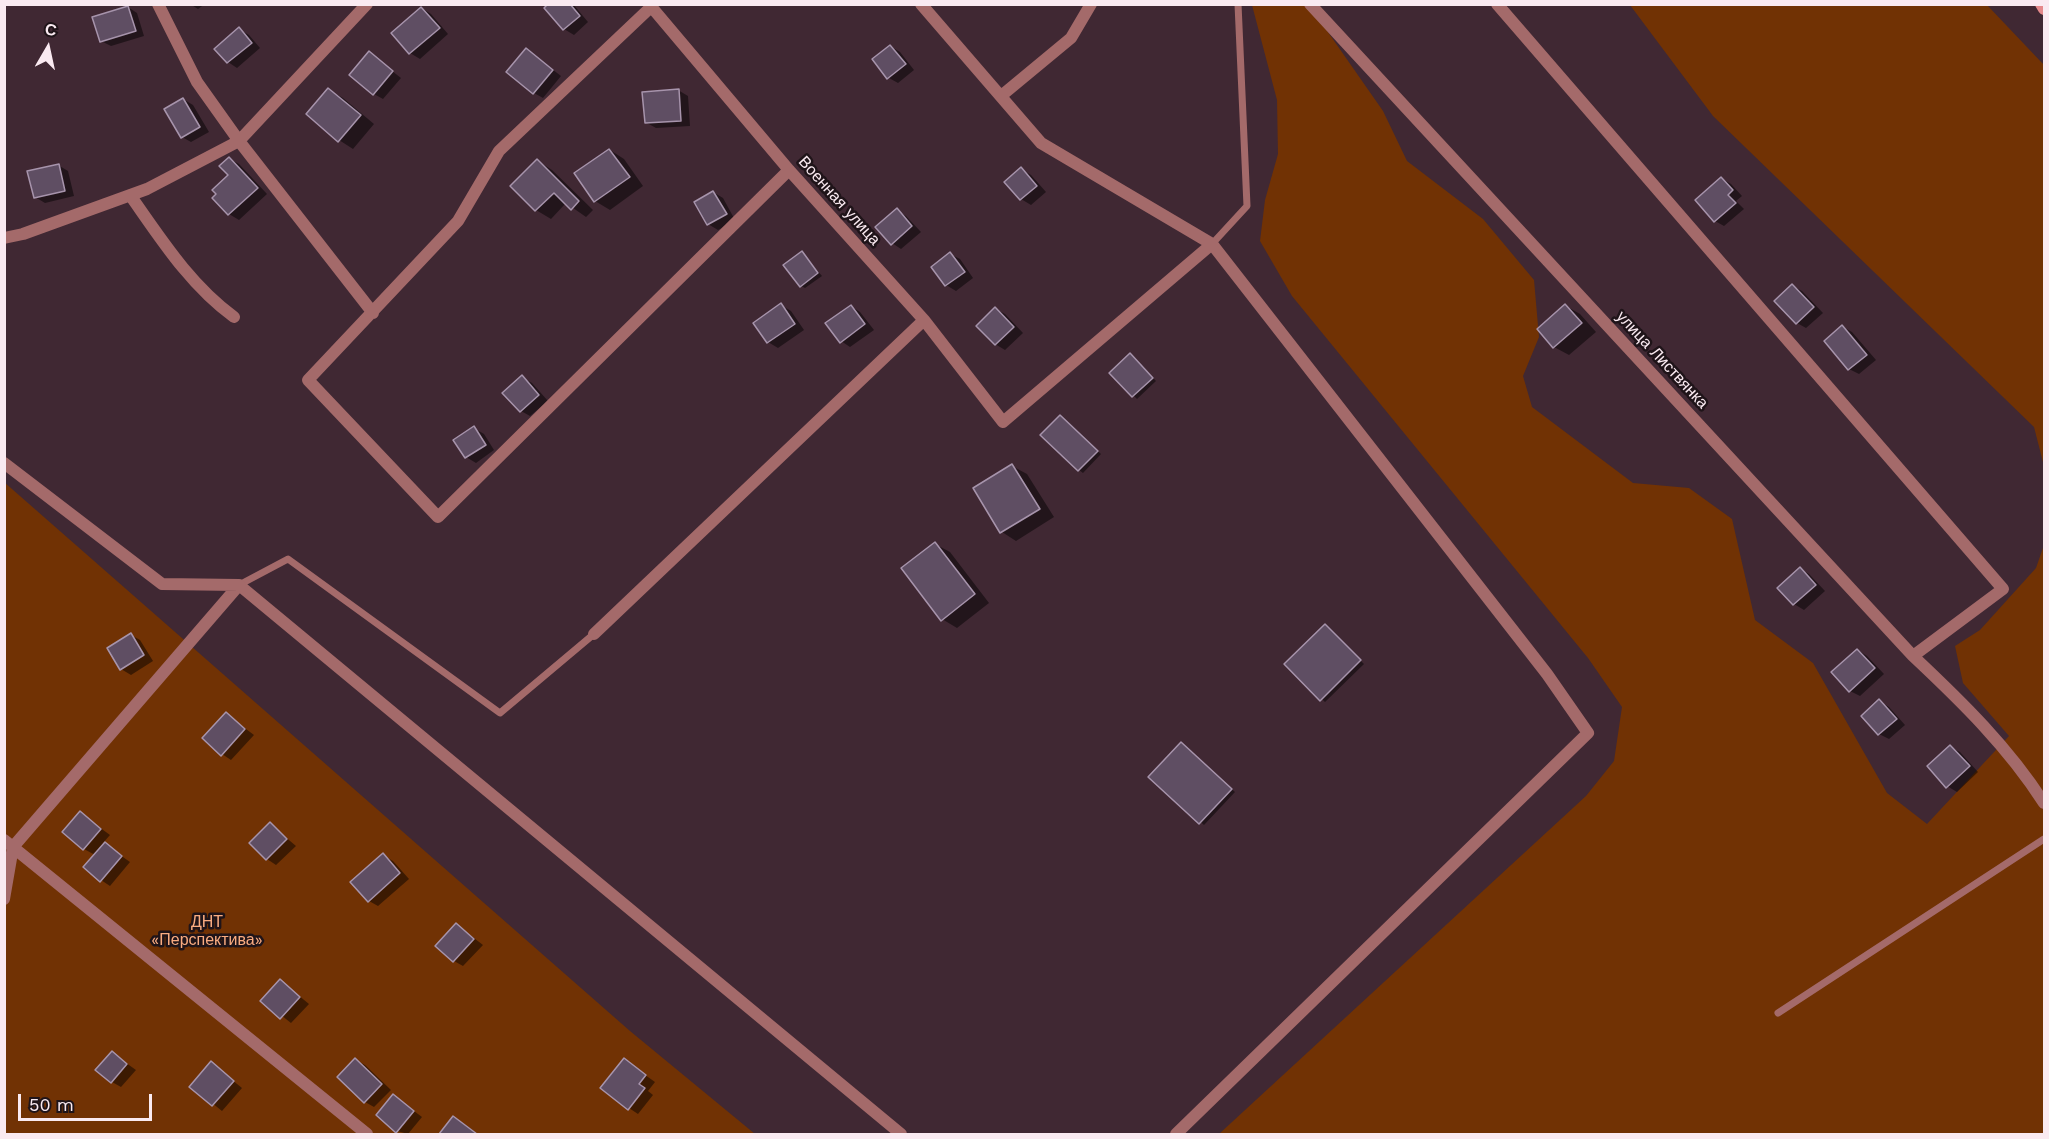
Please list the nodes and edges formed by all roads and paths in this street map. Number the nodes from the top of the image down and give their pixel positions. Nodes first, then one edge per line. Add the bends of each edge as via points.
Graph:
1 (158, 4) edge
2 (367, 4) edge
3 (921, 4) edge
4 (1091, 4) edge
5 (1238, 4) edge
6 (1310, 4) edge
7 (1497, 4) edge
8 (2041, 4) edge
9 (650, 6) edge
10 (2044, 9) edge
11 (1001, 96) junction
12 (239, 141) junction
13 (789, 170) junction
14 (130, 195) junction
15 (4, 238) edge
16 (1212, 244) junction
17 (373, 313) junction
18 (234, 317) dead end
19 (924, 320) junction
20 (4, 464) edge
21 (239, 585) junction
22 (594, 634) joint
23 (1913, 656) junction
24 (2044, 803) edge
25 (2044, 839) edge
26 (9, 843) edge
27 (4, 899) edge
28 (1778, 1013) dead end
29 (367, 1134) edge
30 (901, 1134) edge
31 (1176, 1134) edge

1 - 12 street via 197,82
2 - 12 street
3 - 11 street
4 - 11 street via 1071,38
5 - 16 lane via 1247,207
6 - 23 street, улица Листвянка
7 - 23 street via 2003,589
8 - 10 street
9 - 13 street, Военная улица
9 - 17 street via 499,151 458,221
11 - 16 street via 1041,143
12 - 14 street
12 - 17 street
13 - 17 street via 438,517 308,380
13 - 19 street, Военная улица
14 - 15 street
14 - 18 street via 173,257 214,302
16 - 19 street, Военная улица via 1003,422
16 - 31 street via 1588,733
19 - 22 street
20 - 21 street via 162,584
21 - 22 lane via 288,559 500,713
21 - 26 street
21 - 30 street
23 - 24 street, улица Листвянка via 1980,720
25 - 28 lane
26 - 27 street
26 - 29 street

